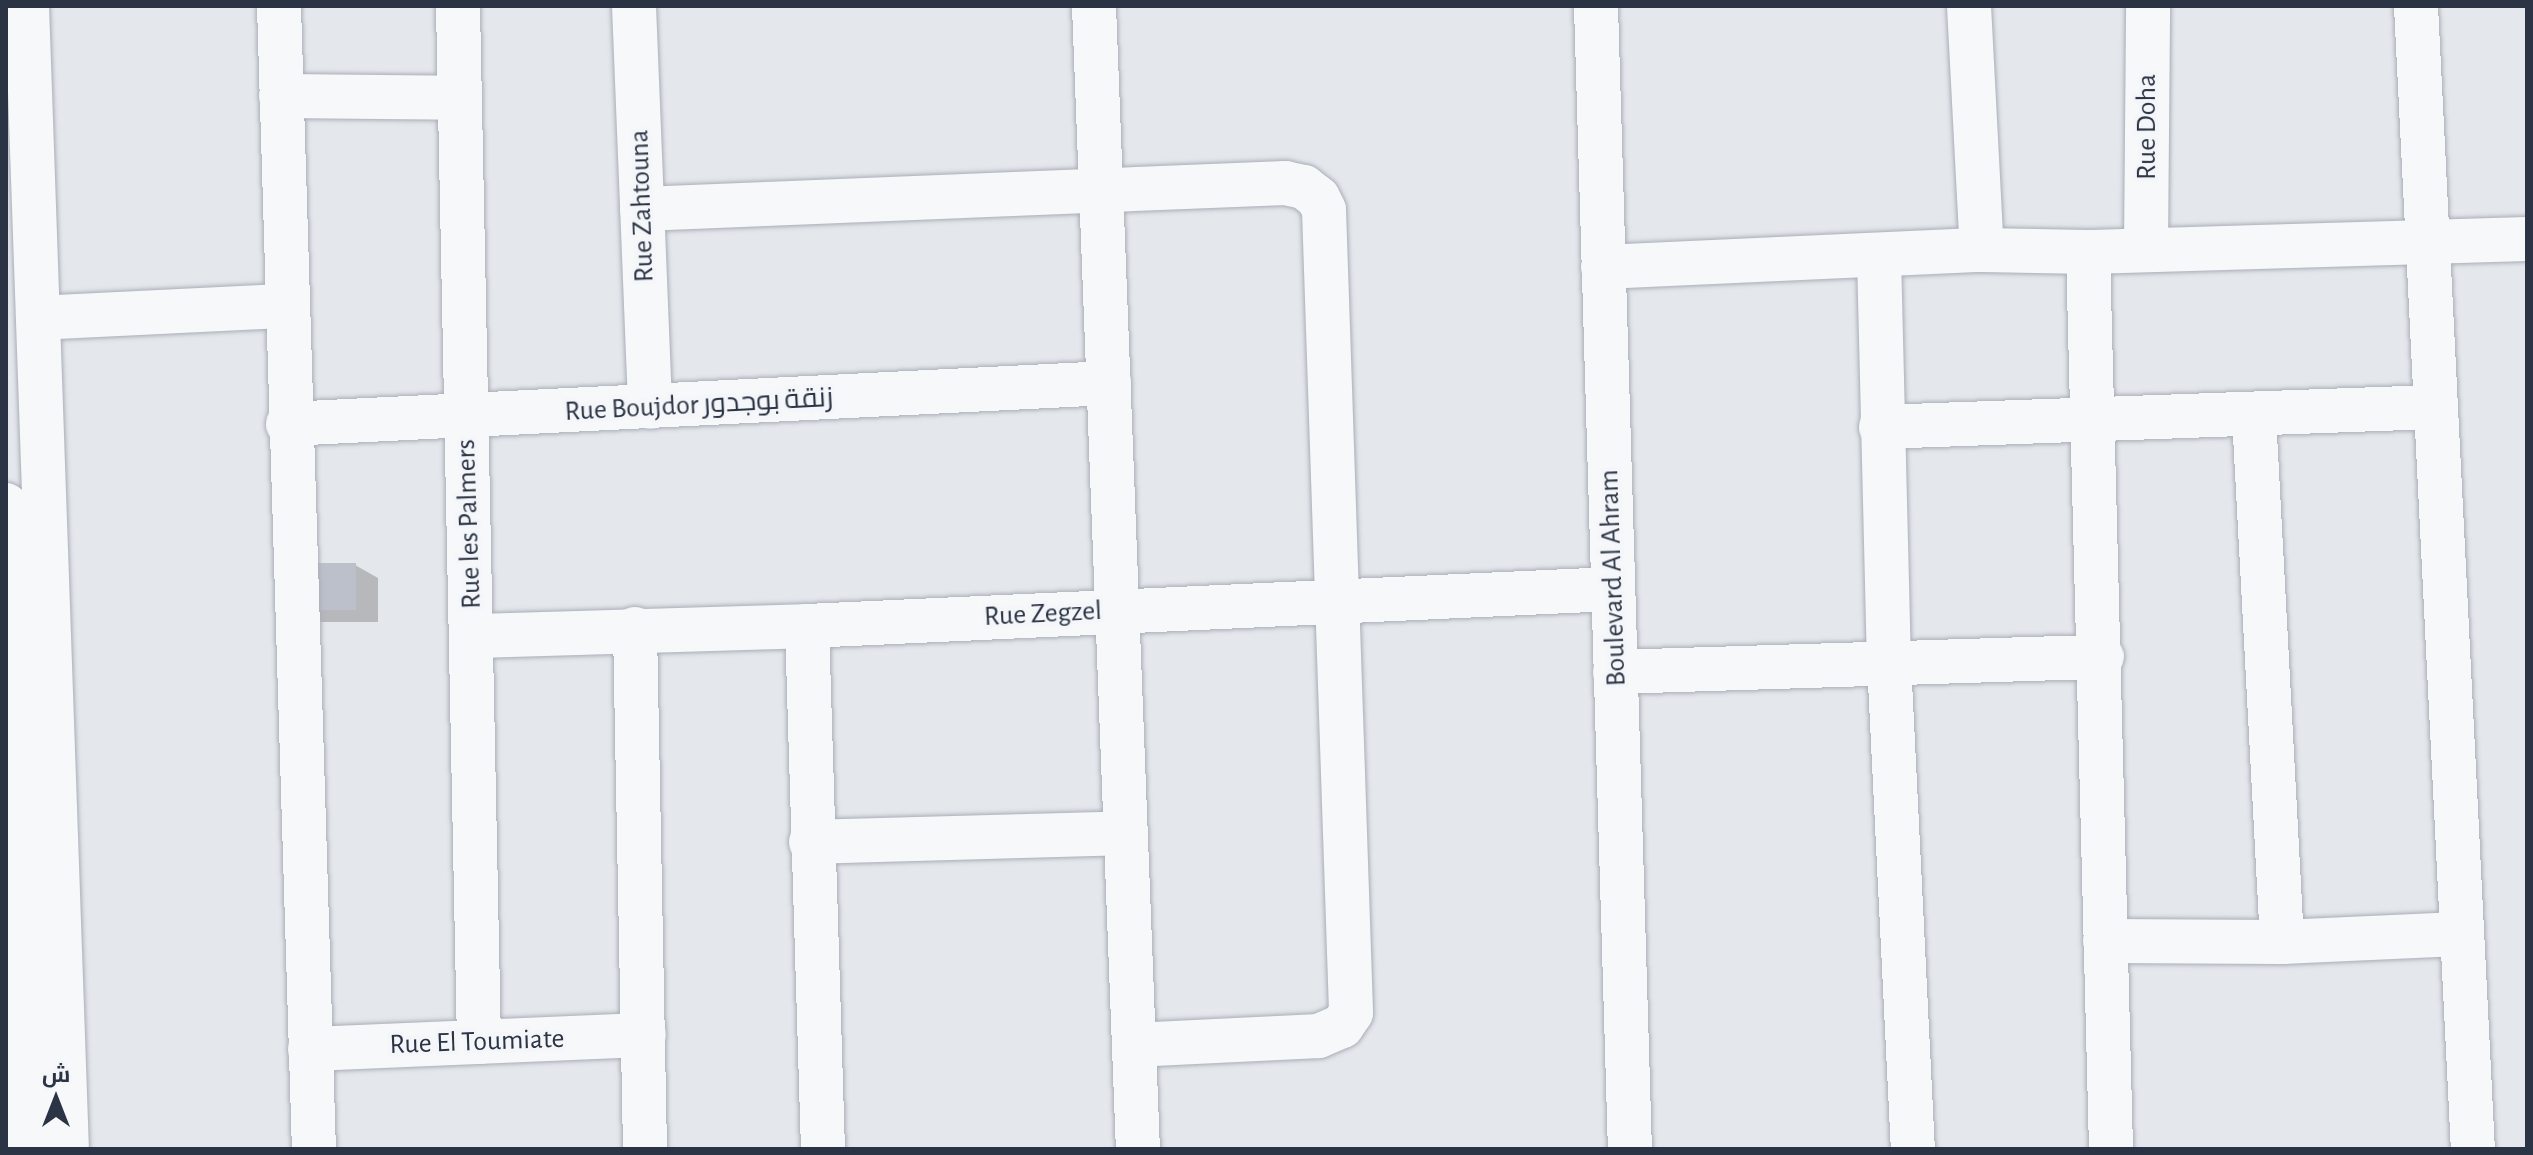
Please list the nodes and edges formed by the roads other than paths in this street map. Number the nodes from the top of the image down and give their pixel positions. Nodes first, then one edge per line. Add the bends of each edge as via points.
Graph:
1 (27, 6) edge
2 (279, 6) edge
3 (458, 6) edge
4 (634, 6) edge
5 (1094, 6) edge
6 (1596, 6) edge
7 (1969, 6) edge
8 (2148, 6) edge
9 (2416, 6) edge
10 (281, 96) junction
11 (458, 98) junction
12 (1099, 194) junction
13 (642, 209) junction
14 (2527, 239) edge
15 (2425, 242) junction
16 (2146, 248) junction
17 (1982, 250) junction
18 (2088, 252) junction
19 (1879, 256) junction
20 (1603, 267) junction
21 (286, 306) junction
22 (38, 318) junction
23 (1109, 383) junction
24 (650, 407) junction
25 (2434, 407) junction
26 (2254, 416) junction
27 (465, 419) junction
28 (2092, 423) junction
29 (288, 424) junction
30 (1881, 427) junction
31 (6, 505) edge
32 (6, 515) edge
33 (1613, 589) junction
34 (1336, 601) junction
35 (1116, 610) junction
36 (807, 626) junction
37 (635, 629) junction
38 (474, 636) junction
39 (2102, 657) junction
40 (1889, 661) junction
41 (1615, 672) junction
42 (1125, 833) junction
43 (811, 842) junction
44 (2459, 934) junction
45 (2105, 941) junction
46 (2282, 942) junction
47 (644, 1035) junction
48 (15, 1036) edge
49 (479, 1042) junction
50 (1134, 1045) junction
51 (310, 1049) junction
52 (28, 1149) edge
53 (67, 1149) edge
54 (314, 1149) edge
55 (645, 1149) edge
56 (823, 1149) edge
57 (1138, 1149) edge
58 (1630, 1149) edge
59 (1913, 1149) edge
60 (2111, 1149) edge
61 (2473, 1149) edge

1 - 22 street
2 - 10 street
3 - 11 street, Rue les Palmers
4 - 13 street, Rue Zahtouna
5 - 12 street
6 - 20 street, Boulevard Al Ahram
7 - 17 street
8 - 16 street, Rue Doha
9 - 15 street
10 - 11 street
10 - 21 street
11 - 27 street, Rue les Palmers
12 - 13 street
12 - 23 street
12 - 34 street via 1285,183 1304,187 1318,198 1324,210
13 - 24 street, Rue Zahtouna
14 - 15 street
15 - 16 street
15 - 25 street
16 - 18 street
17 - 18 street
17 - 19 street
18 - 28 street
19 - 20 street
19 - 30 street
20 - 33 street, Boulevard Al Ahram
21 - 22 street
21 - 29 street
22 - 53 street
23 - 24 street, Rue Boujdor زنقة بوجدور
23 - 35 street
24 - 27 street, Rue Boujdor زنقة بوجدور
25 - 26 street
25 - 44 street
26 - 28 street
26 - 46 street
27 - 29 street, Rue Boujdor زنقة بوجدور
27 - 38 street, Rue les Palmers
28 - 30 street
28 - 39 street
29 - 51 street
30 - 40 street
31 - 32 street
32 - 48 street
33 - 34 street, Rue Zegzel
33 - 41 street, Boulevard Al Ahram
34 - 35 street, Rue Zegzel
34 - 50 street via 1351,1013 1342,1026 1318,1036
35 - 36 street, Rue Zegzel
35 - 42 street
36 - 37 street, Rue Zegzel
36 - 43 street
37 - 38 street, Rue Zegzel
37 - 47 street
38 - 49 street, Rue les Palmers
39 - 40 street
39 - 45 street
40 - 41 street
40 - 59 street
41 - 58 street, Boulevard Al Ahram
42 - 43 street
42 - 50 street
43 - 56 street
44 - 46 street
44 - 61 street
45 - 46 street
45 - 60 street
47 - 49 street, Rue El Toumiate
47 - 55 street
48 - 52 street
49 - 51 street, Rue El Toumiate
50 - 57 street
51 - 54 street

